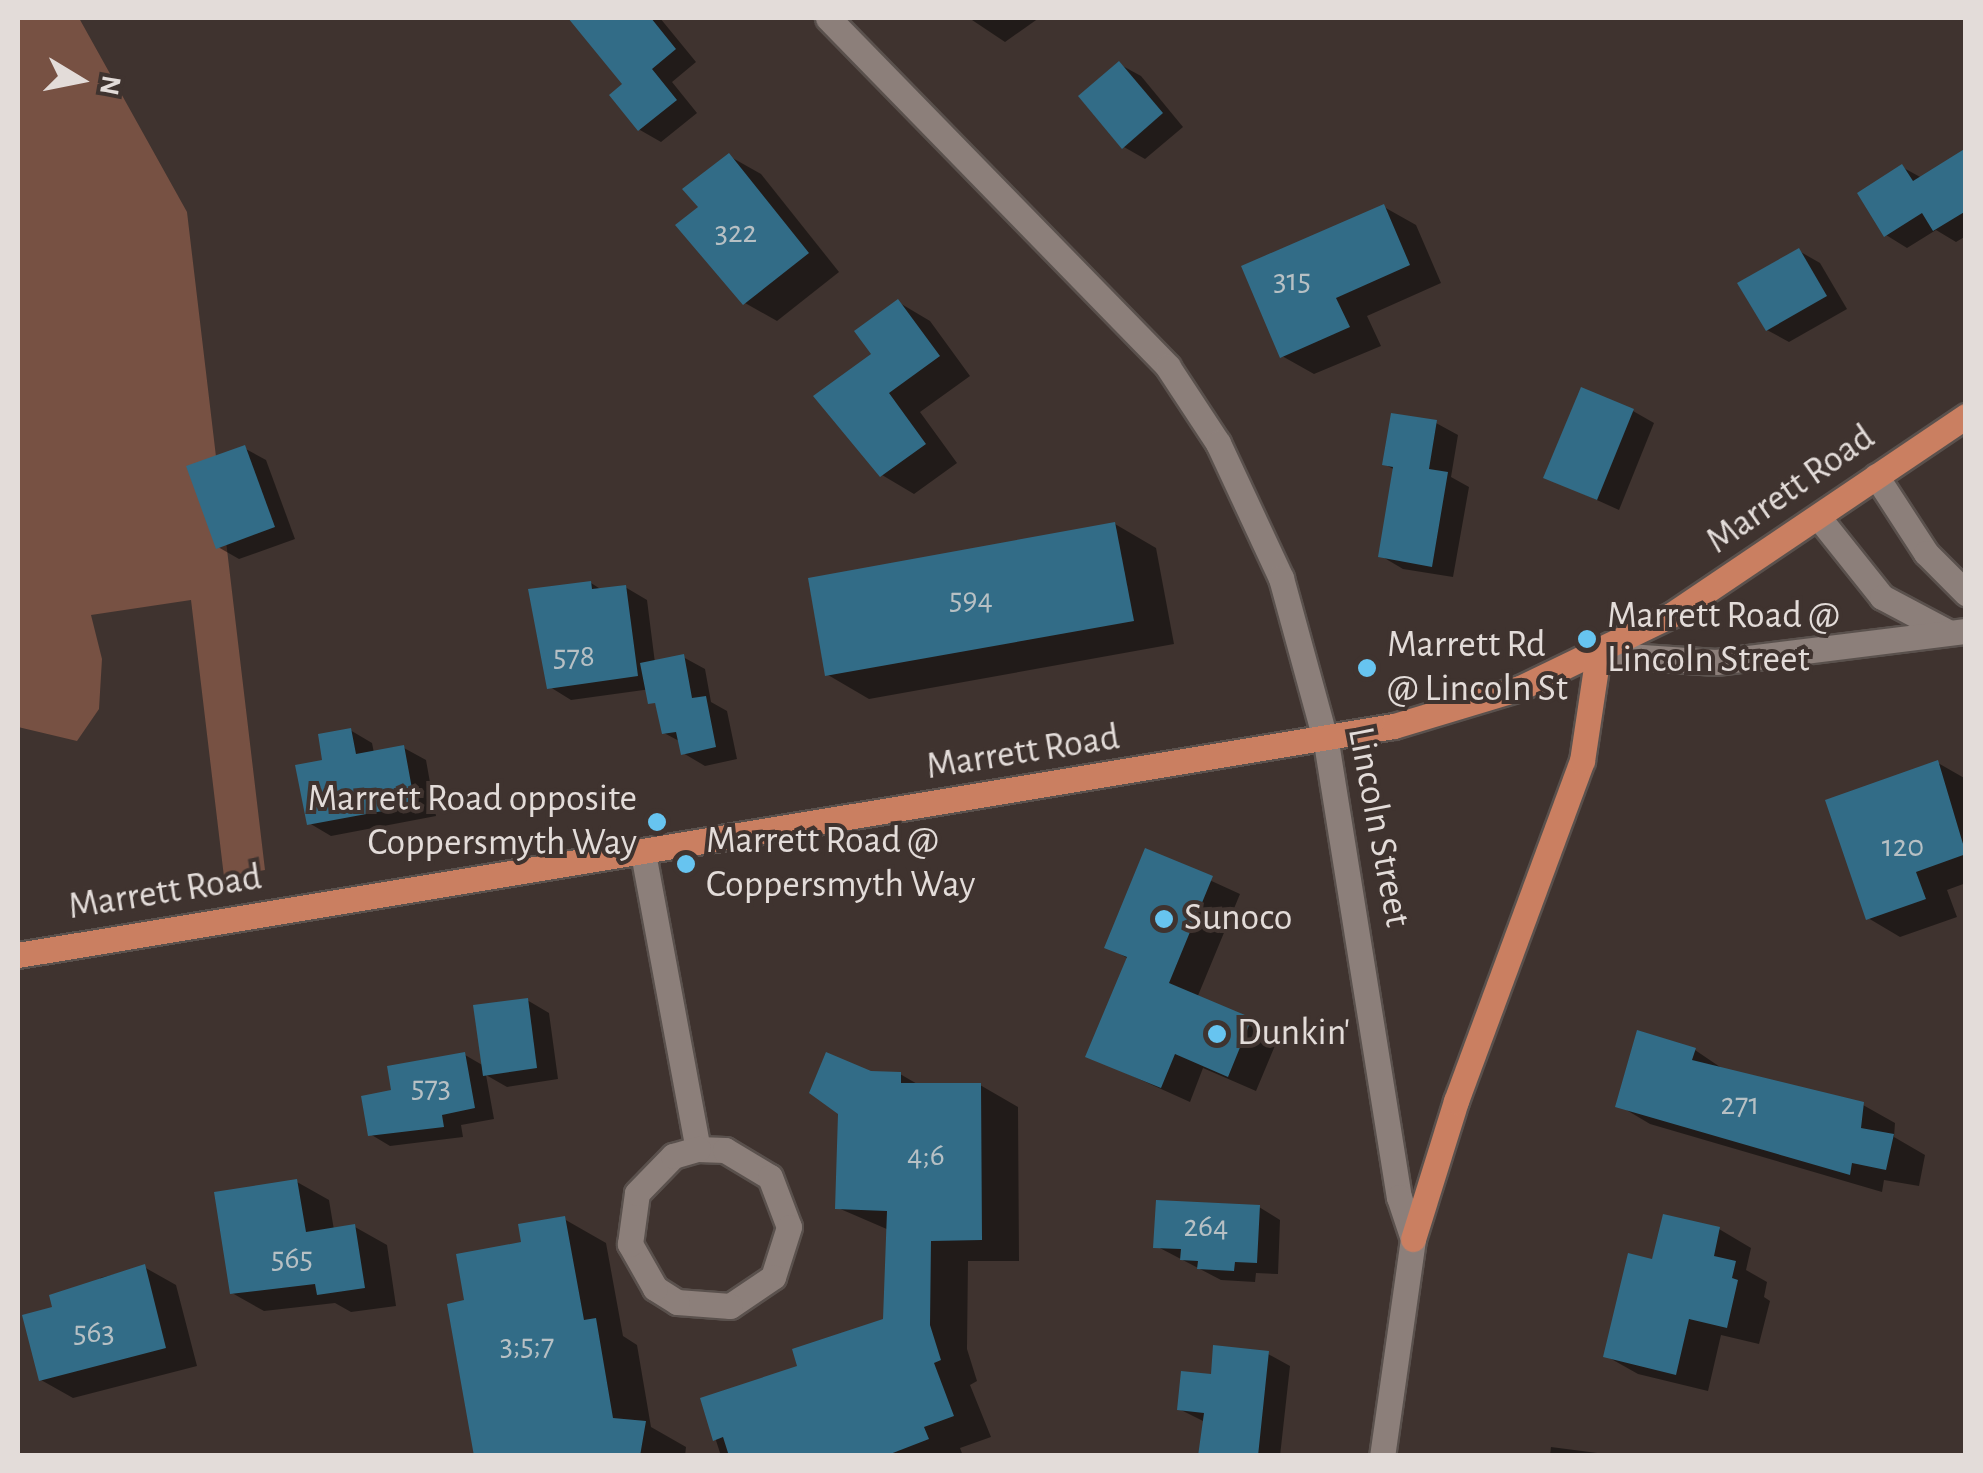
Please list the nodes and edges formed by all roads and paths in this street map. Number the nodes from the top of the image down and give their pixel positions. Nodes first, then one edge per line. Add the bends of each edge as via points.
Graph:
1 (828, 18) edge
2 (1966, 416) edge
3 (1876, 476) junction
4 (1818, 518) junction
5 (1966, 594) edge
6 (1959, 632) edge
7 (1598, 654) junction
8 (1326, 742) junction
9 (644, 853) junction
10 (18, 955) edge
11 (698, 1149) junction
12 (1414, 1239) junction
13 (1382, 1456) edge

1 - 8 street, Lincoln Street via 1168,367 1218,444 1280,578
2 - 3 main road, Marrett Road
3 - 4 main road, Marrett Road
3 - 5 street via 1926,552
4 - 6 street via 1882,597 1915,620
4 - 7 main road, Marrett Road via 1735,576
6 - 7 street via 1716,662
7 - 8 main road, Marrett Road via 1520,688
7 - 12 main road via 1582,761 1456,1100
8 - 9 main road, Marrett Road
8 - 12 street, Lincoln Street via 1400,1197
9 - 10 main road, Marrett Road
9 - 11 street
11 - 11 street via 725,1150 760,1168 784,1200 789,1227 773,1277 730,1306 702,1309 666,1295 639,1268 630,1244 637,1192 673,1156
12 - 13 street, Lincoln Street

